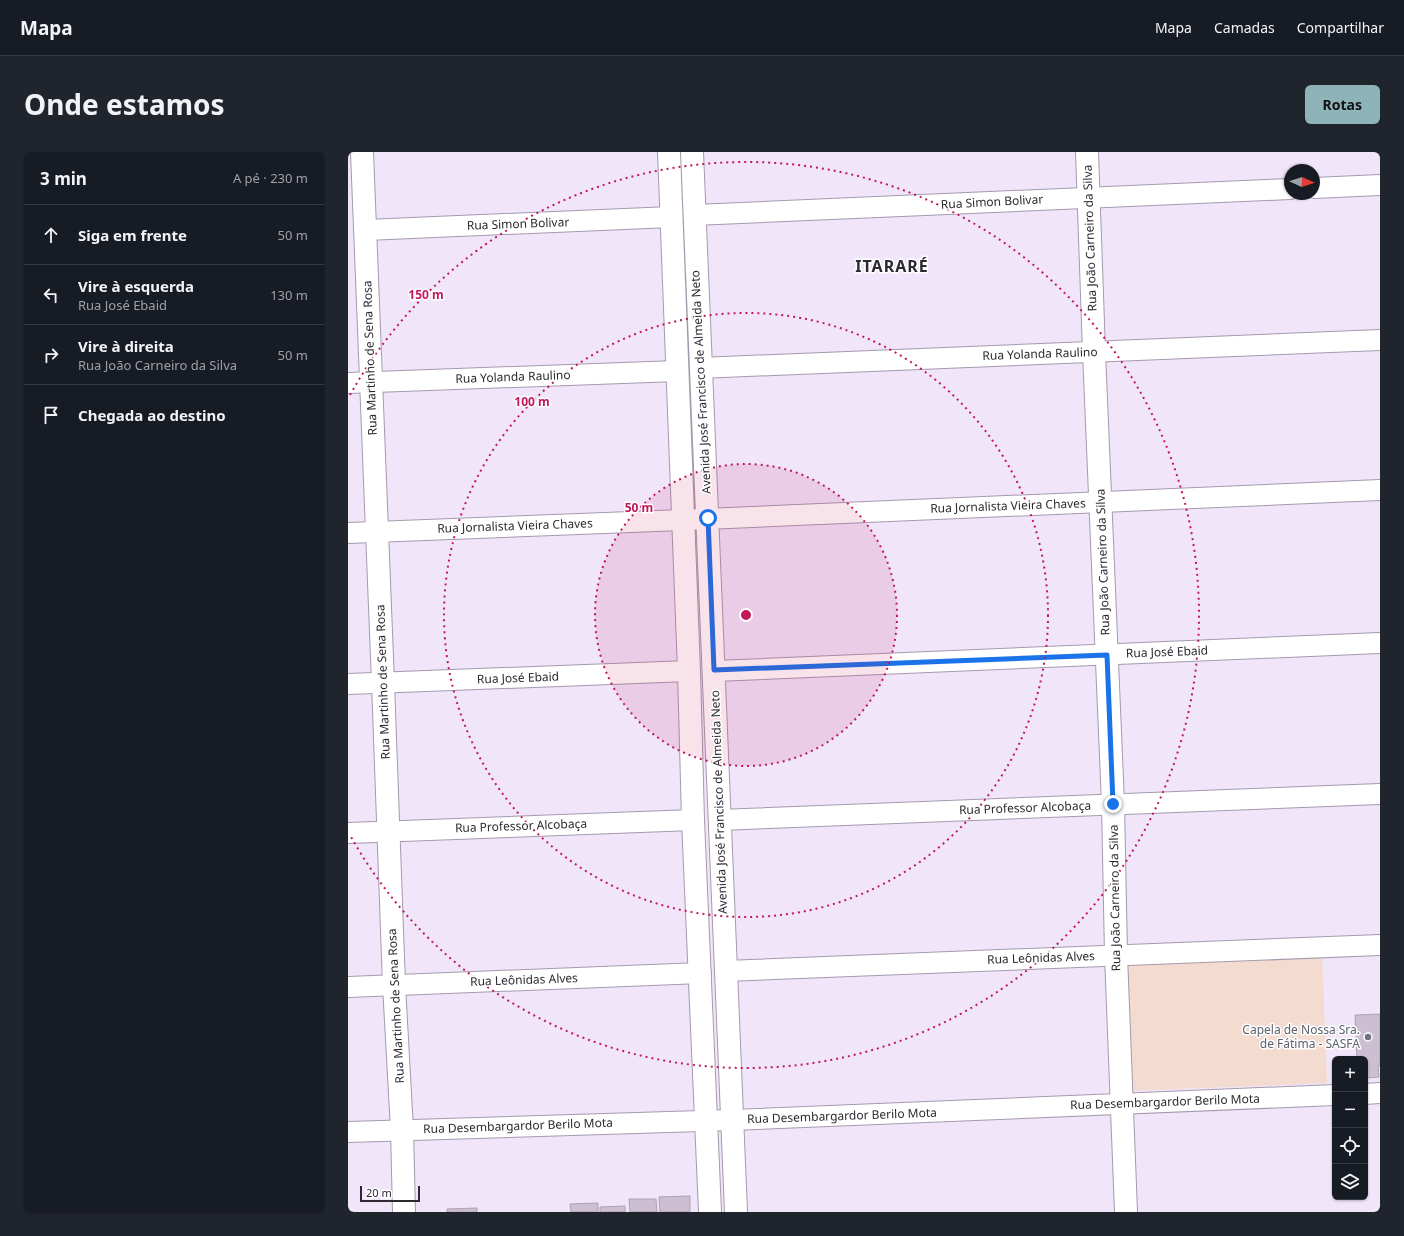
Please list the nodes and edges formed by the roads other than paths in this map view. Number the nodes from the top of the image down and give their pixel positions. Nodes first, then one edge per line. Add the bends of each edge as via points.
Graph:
1 (362, 152) edge
2 (669, 152) edge
3 (692, 152) edge
4 (1087, 152) edge
5 (1380, 185) edge
6 (1320, 188) edge
7 (1284, 189) edge
8 (1089, 197) junction
9 (694, 215) junction
10 (671, 217) junction
11 (366, 230) junction
12 (1380, 340) edge
13 (1094, 352) junction
14 (700, 368) junction
15 (677, 371) junction
16 (348, 382) edge
17 (371, 382) junction
18 (1380, 490) edge
19 (1101, 502) junction
20 (708, 518) junction
21 (682, 520) junction
22 (348, 532) edge
23 (377, 532) junction
24 (1380, 644) edge
25 (1107, 655) junction
26 (714, 670) junction
27 (689, 671) junction
28 (383, 683) junction
29 (348, 684) edge
30 (1380, 794) edge
31 (1113, 804) junction
32 (693, 820) junction
33 (719, 820) junction
34 (388, 832) junction
35 (348, 833) edge
36 (1380, 945) edge
37 (1116, 955) junction
38 (725, 971) junction
39 (701, 973) junction
40 (394, 985) junction
41 (348, 987) edge
42 (1380, 1093) edge
43 (1368, 1094) edge
44 (1332, 1095) edge
45 (1121, 1104) junction
46 (733, 1120) junction
47 (707, 1121) junction
48 (402, 1130) junction
49 (348, 1132) edge
50 (404, 1212) edge
51 (710, 1212) edge
52 (736, 1212) edge
53 (1126, 1212) edge

1 - 11 street, Rua Martinho de Sena Rosa
2 - 10 street, Avenida José Francisco de Almeida Neto
3 - 9 street, Avenida José Francisco de Almeida Neto
4 - 8 street, Rua João Carneiro da Silva
5 - 6 street
7 - 8 street, Rua Simon Bolivar
8 - 9 street, Rua Simon Bolivar
8 - 13 street, Rua João Carneiro da Silva
9 - 14 street, Avenida José Francisco de Almeida Neto
10 - 11 street, Rua Simon Bolivar
10 - 15 street, Avenida José Francisco de Almeida Neto
11 - 17 street, Rua Martinho de Sena Rosa
12 - 13 street, Rua Yolanda Raulino
13 - 14 street, Rua Yolanda Raulino
13 - 19 street, Rua João Carneiro da Silva
14 - 20 street, Avenida José Francisco de Almeida Neto
15 - 17 street, Rua Yolanda Raulino
15 - 21 street, Avenida José Francisco de Almeida Neto
16 - 17 street, Rua Yolanda Raulino
17 - 23 street, Rua Martinho de Sena Rosa
18 - 19 street, Rua Jornalista Vieira Chaves
19 - 20 street, Rua Jornalista Vieira Chaves
19 - 25 street, Rua João Carneiro da Silva
20 - 21 street, Rua Jornalista Vieira Chaves
20 - 26 street, Avenida José Francisco de Almeida Neto
21 - 23 street, Rua Jornalista Vieira Chaves
21 - 27 street, Avenida José Francisco de Almeida Neto
22 - 23 street, Rua Jornalista Vieira Chaves
23 - 28 street, Rua Martinho de Sena Rosa
24 - 25 street, Rua José Ebaid
25 - 26 street, Rua José Ebaid
25 - 31 street, Rua João Carneiro da Silva
26 - 33 street, Avenida José Francisco de Almeida Neto
27 - 28 street, Rua José Ebaid
27 - 32 street, Avenida José Francisco de Almeida Neto
28 - 29 street, Rua José Ebaid
28 - 34 street, Rua Martinho de Sena Rosa
30 - 31 street, Rua Professor Alcobaça
31 - 33 street, Rua Professor Alcobaça
31 - 37 street, Rua João Carneiro da Silva
32 - 34 street, Rua Professor Alcobaça
32 - 39 street, Avenida José Francisco de Almeida Neto
33 - 38 street, Avenida José Francisco de Almeida Neto
34 - 35 street, Rua Professor Alcobaça
34 - 40 street, Rua Martinho de Sena Rosa
36 - 37 street, Rua Leônidas Alves
37 - 38 street, Rua Leônidas Alves
37 - 45 street, Rua João Carneiro da Silva
38 - 46 street, Avenida José Francisco de Almeida Neto
39 - 40 street, Rua Leônidas Alves
39 - 47 street, Avenida José Francisco de Almeida Neto
40 - 41 street, Rua Leônidas Alves
40 - 48 street, Rua Martinho de Sena Rosa
42 - 43 street
44 - 45 street, Rua Desembargardor Berilo Mota
45 - 46 street, Rua Desembargardor Berilo Mota
45 - 53 street, Rua João Carneiro da Silva
46 - 47 street, Rua Desembargardor Berilo Mota
46 - 52 street, Avenida José Francisco de Almeida Neto
47 - 48 street, Rua Desembargardor Berilo Mota
47 - 51 street, Avenida José Francisco de Almeida Neto
48 - 49 street, Rua Desembargardor Berilo Mota
48 - 50 street, Rua Martinho de Sena Rosa

